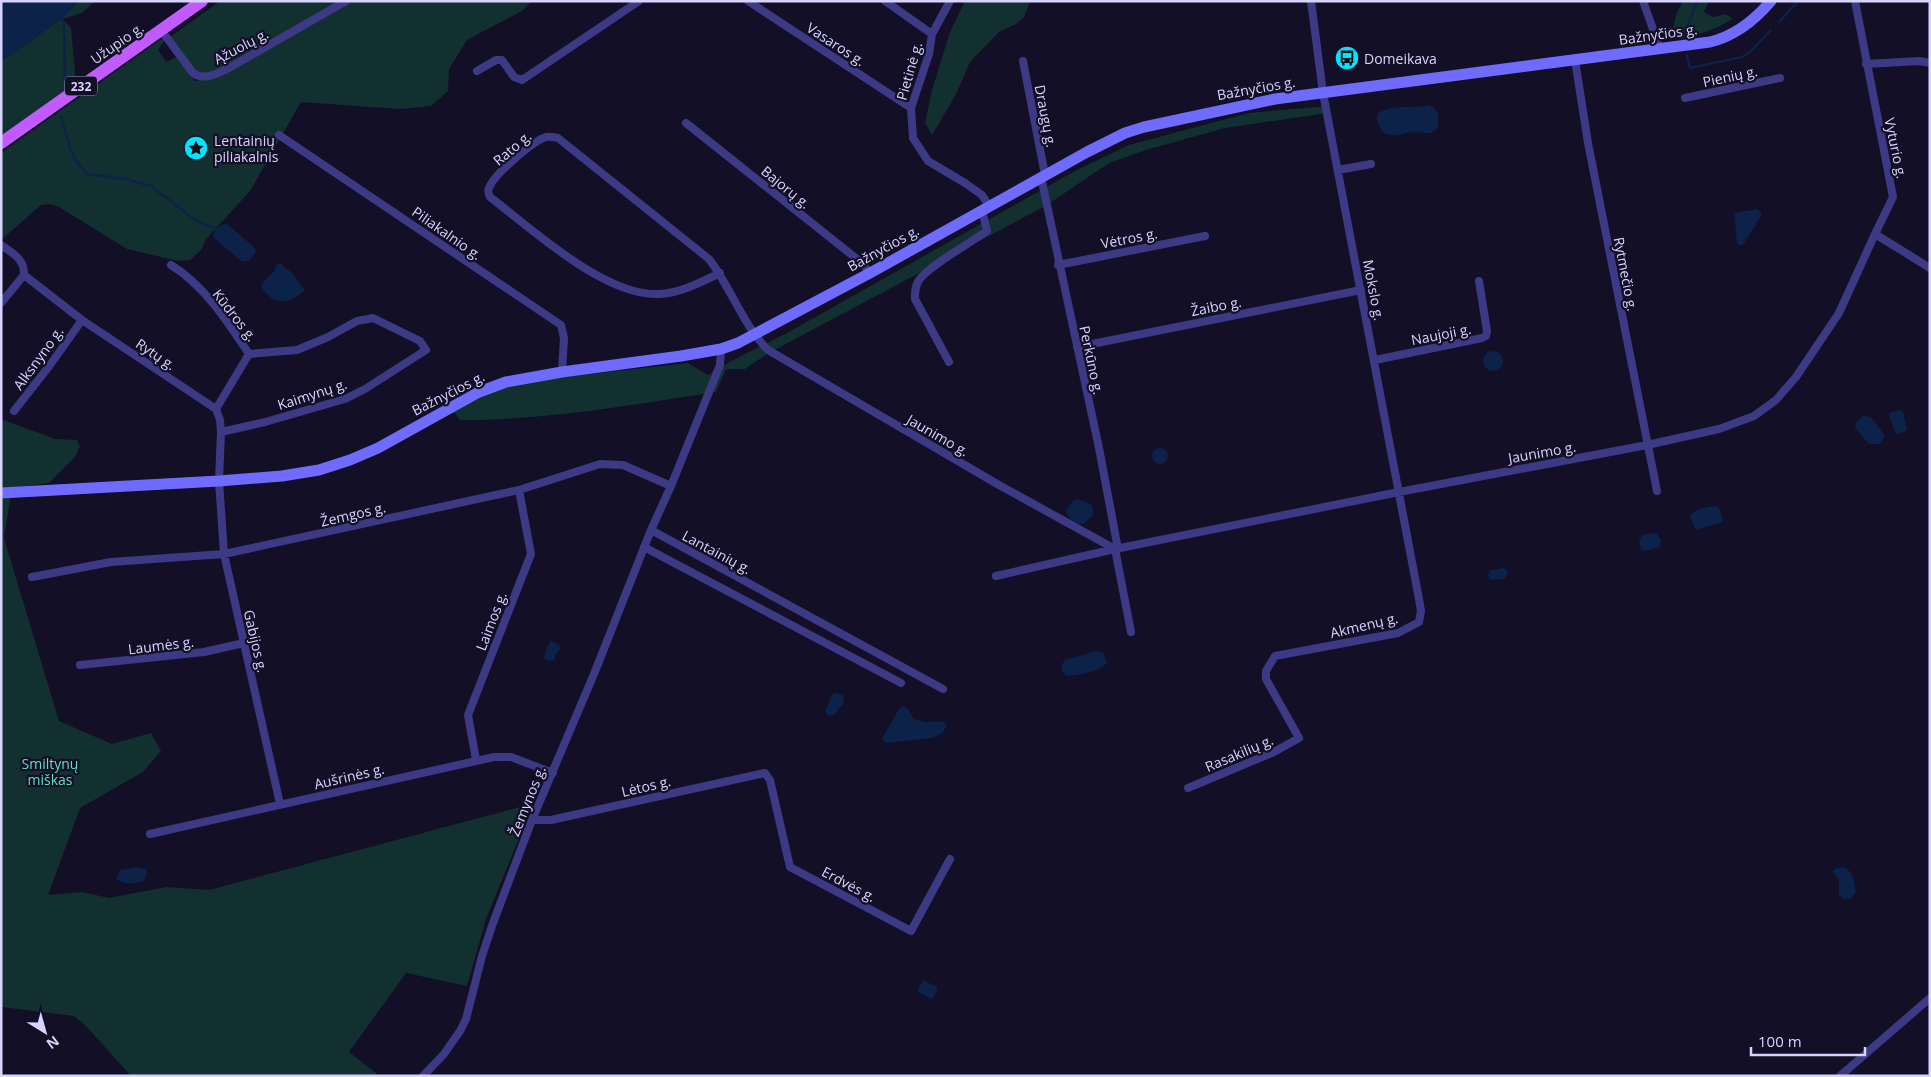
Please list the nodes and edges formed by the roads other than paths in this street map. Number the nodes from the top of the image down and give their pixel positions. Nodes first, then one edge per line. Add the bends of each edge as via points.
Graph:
1 (202, 1) edge
2 (346, 1) edge
3 (639, 1) edge
4 (748, 1) edge
5 (885, 1) edge
6 (950, 1) edge
7 (1311, 1) edge
8 (1643, 1) edge
9 (1770, 1) edge
10 (1855, 1) edge
11 (161, 30) junction
12 (932, 34) junction
13 (1660, 49) junction
14 (1575, 60) junction
15 (1023, 62) dead end
16 (1930, 63) edge
17 (1866, 64) junction
18 (478, 71) dead end
19 (1780, 78) dead end
20 (1323, 93) junction
21 (1685, 98) dead end
22 (911, 108) junction
23 (686, 123) dead end
24 (279, 135) dead end
25 (1, 143) edge
26 (1371, 164) dead end
27 (1338, 170) junction
28 (1043, 176) junction
29 (985, 208) junction
30 (1876, 234) junction
31 (1205, 236) dead end
32 (1, 245) edge
33 (171, 265) dead end
34 (1058, 265) junction
35 (1930, 268) edge
36 (720, 273) junction
37 (870, 273) junction
38 (24, 275) junction
39 (1479, 281) dead end
40 (1361, 290) junction
41 (1, 303) edge
42 (82, 320) junction
43 (400, 330) joint
44 (755, 335) junction
45 (1077, 347) junction
46 (721, 349) junction
47 (250, 354) junction
48 (1375, 360) junction
49 (949, 362) dead end
50 (562, 372) junction
51 (216, 409) junction
52 (14, 411) dead end
53 (221, 432) junction
54 (1648, 445) junction
55 (219, 481) junction
56 (671, 486) junction
57 (519, 490) junction
58 (1657, 491) dead end
59 (1399, 492) junction
60 (1, 493) edge
61 (651, 530) junction
62 (644, 548) junction
63 (1116, 549) junction
64 (224, 554) junction
65 (996, 576) dead end
66 (32, 577) dead end
67 (1131, 632) dead end
68 (244, 643) junction
69 (80, 665) dead end
70 (901, 683) dead end
71 (943, 689) dead end
72 (1299, 738) joint
73 (476, 760) junction
74 (553, 772) junction
75 (765, 773) joint
76 (1188, 788) dead end
77 (280, 804) junction
78 (532, 820) junction
79 (150, 834) dead end
80 (950, 859) dead end
81 (1930, 998) edge
82 (423, 1076) edge
83 (1840, 1076) edge

1 - 11 main road, Užupio g. / 232
2 - 11 street, Ąžuolų g. via 210,76 201,77 193,73
3 - 18 street via 522,80 514,77 502,60
4 - 22 street, Vasaros g.
5 - 12 street
6 - 12 street, Pietinė g.
7 - 20 street, Mokslo g.
8 - 13 street
9 - 13 main road, Bažnyčios g. via 1752,21 1728,36 1710,42
10 - 17 street, Vyturio g.
11 - 25 main road, Užupio g. / 232
12 - 22 street, Pietinė g. via 929,54
13 - 14 main road, Bažnyčios g.
14 - 20 main road, Bažnyčios g.
14 - 54 street, Rytmečio g. via 1588,143
15 - 28 street, Draugų g.
16 - 17 street
17 - 30 street, Vyturio g. via 1893,197
19 - 21 street, Pienių g.
20 - 27 street, Mokslo g.
20 - 28 main road, Bažnyčios g. via 1248,104 1144,127 1107,142
22 - 29 street, Pietinė g. via 914,138 928,161 982,195
23 - 37 street, Bajorų g. via 862,263
24 - 50 street, Piliakalnio g. via 561,324 564,338
26 - 27 street
27 - 40 street, Mokslo g.
28 - 29 main road, Bažnyčios g.
28 - 34 street, Perkūno g.
29 - 37 main road, Bažnyčios g.
29 - 49 street via 987,231 928,271 914,290 915,299
30 - 35 street
30 - 54 street, Jaunimo g. via 1839,312 1796,377 1776,400 1754,416 1718,429
31 - 34 street, Vėtros g.
32 - 38 street via 21,261
33 - 47 street, Kūdros g. via 186,274 218,308
34 - 45 street, Perkūno g.
36 - 36 street, Rato g. via 661,294 635,292 587,271 490,197 490,186 511,162 539,141 546,137 558,138 698,249
36 - 44 street, Rato g.
37 - 44 main road, Bažnyčios g.
38 - 41 street
38 - 42 street, Rytų g.
39 - 48 street, Naujoji g. via 1486,336
40 - 45 street, Žaibo g.
40 - 48 street, Mokslo g.
42 - 51 street, Rytų g.
42 - 52 street, Alksnyno g.
43 - 47 street, Kūdros g. via 373,318 358,321 297,350
43 - 53 street, Kaimynų g. via 420,340 426,350 366,389 345,399
44 - 46 main road, Bažnyčios g.
44 - 63 street, Jaunimo g. via 776,356
45 - 63 street, Perkūno g.
46 - 50 main road, Bažnyčios g.
46 - 56 street via 720,365
47 - 51 street
48 - 59 street, Mokslo g.
50 - 55 main road, Bažnyčios g. via 491,387 378,448 335,466 282,476
51 - 53 street
53 - 55 street
54 - 58 street, Rytmečio g.
54 - 59 street, Jaunimo g.
55 - 60 main road, Bažnyčios g.
55 - 64 street, Gabijos g.
56 - 57 street, Žemgos g. via 623,465 600,464
56 - 61 street
57 - 64 street, Žemgos g.
57 - 73 street, Laimos g. via 530,554 468,715
59 - 63 street, Jaunimo g.
59 - 72 street, Akmenų g. via 1419,598 1419,622 1398,633 1275,656 1266,671 1266,680
61 - 62 street, Žemynos g.
61 - 71 street, Lantainių g.
62 - 70 street
62 - 74 street, Žemynos g.
63 - 65 street, Jaunimo g.
63 - 67 street, Perkūno g.
64 - 66 street, Žemgos g. via 111,562
64 - 68 street, Gabijos g.
68 - 69 street, Laumės g. via 204,652
68 - 77 street, Gabijos g.
72 - 76 street, Rasakilių g. via 1288,746
73 - 74 street, Aušrinės g. via 511,757
73 - 77 street, Aušrinės g.
74 - 78 street, Žemynos g.
75 - 78 street, Lėtos g. via 551,820
75 - 80 street, Erdvės g. via 770,780 790,867 911,931
77 - 79 street, Aušrinės g.
78 - 82 street, Žemynos g. via 493,923 460,1032
81 - 83 street

